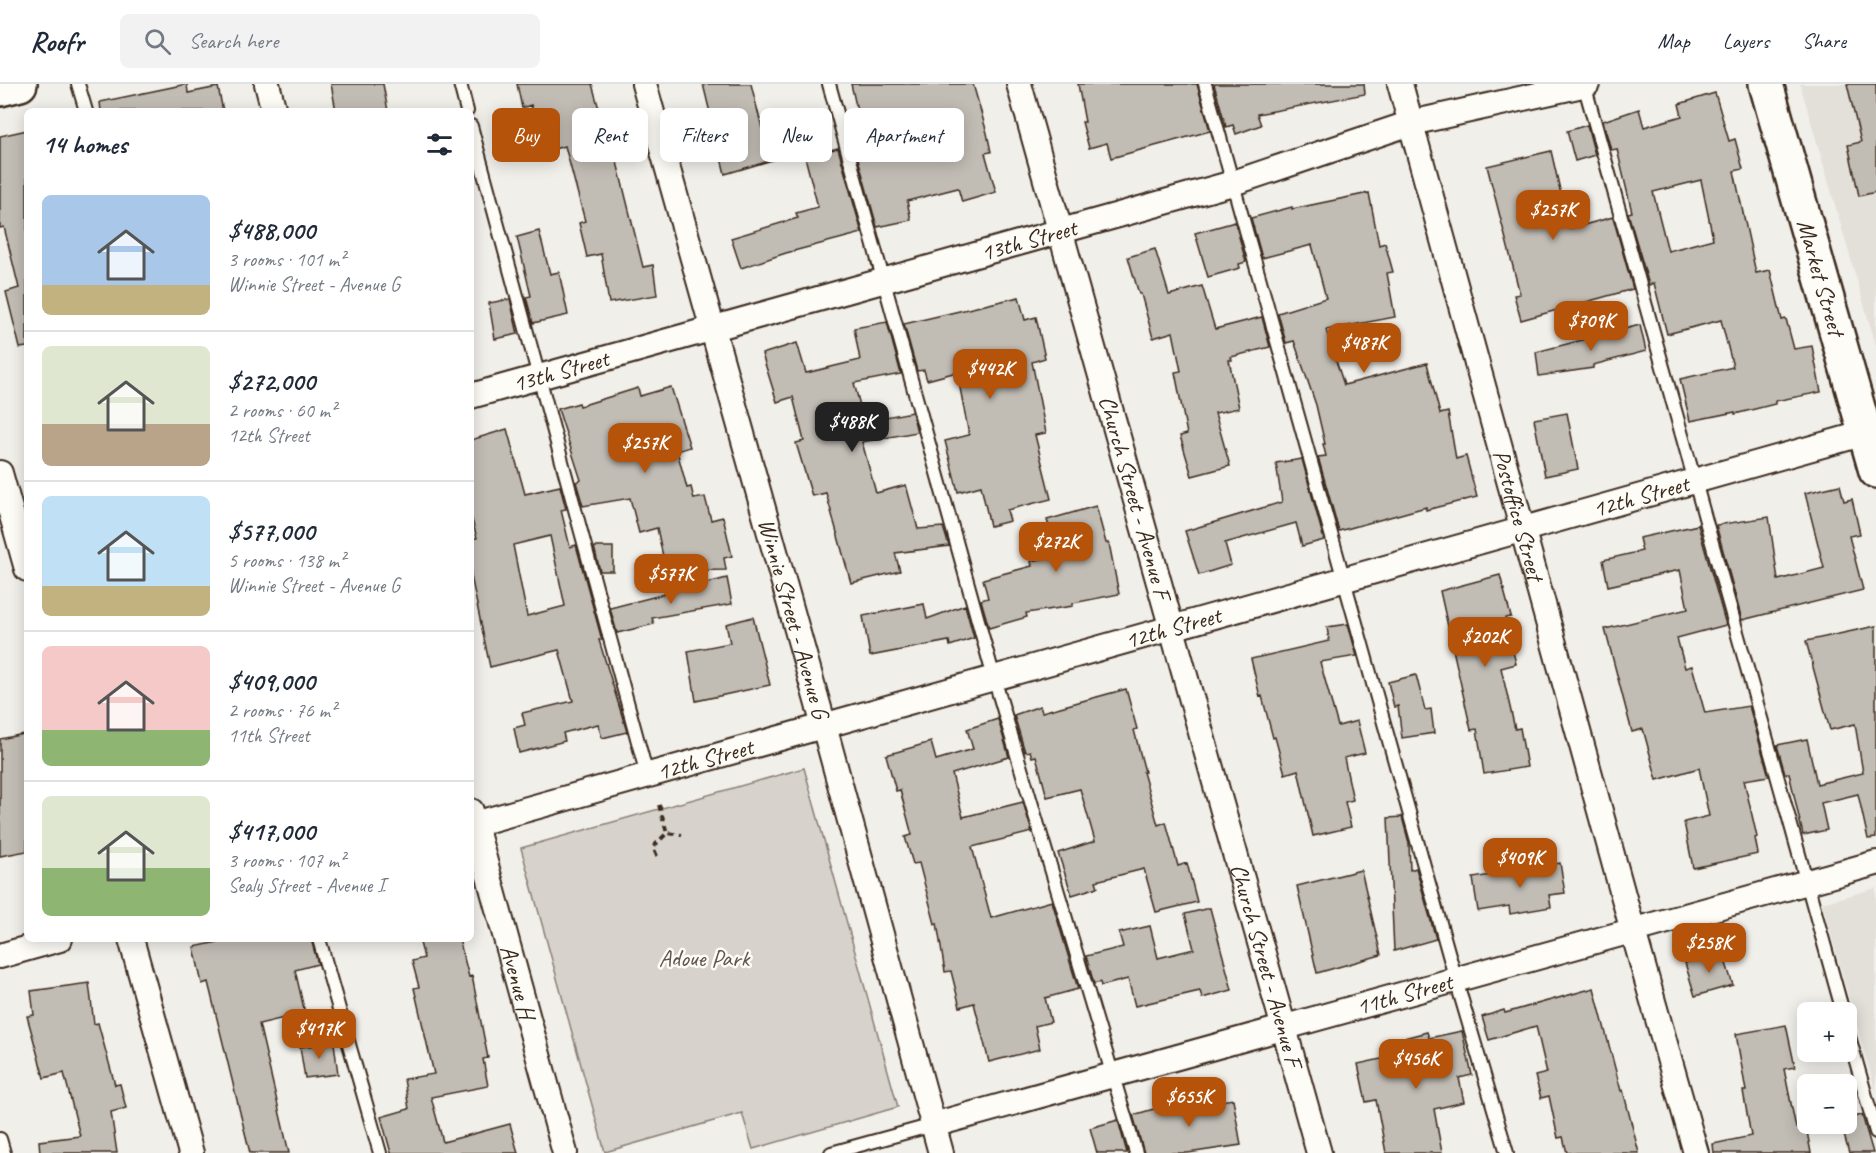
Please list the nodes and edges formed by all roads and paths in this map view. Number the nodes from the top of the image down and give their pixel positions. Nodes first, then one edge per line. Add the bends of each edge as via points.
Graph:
1 (20, 84) edge
2 (78, 84) edge
3 (267, 84) edge
4 (460, 84) edge
5 (644, 84) edge
6 (829, 84) edge
7 (1019, 84) edge
8 (1205, 84) edge
9 (1400, 84) edge
10 (1585, 84) edge
11 (1766, 84) edge
12 (0, 89) edge
13 (85, 108) edge
14 (273, 108) edge
15 (466, 108) edge
16 (1411, 123) junction
17 (474, 137) edge
18 (1233, 183) junction
19 (1060, 232) junction
20 (884, 281) junction
21 (712, 330) junction
22 (538, 378) junction
23 (474, 395) edge
24 (1870, 431) edge
25 (1876, 471) edge
26 (0, 472) edge
27 (1695, 481) junction
28 (14, 523) edge
29 (1523, 530) junction
30 (24, 558) edge
31 (1343, 579) junction
32 (1171, 628) junction
33 (994, 678) junction
34 (824, 726) junction
35 (648, 776) junction
36 (659, 805) dead end
37 (474, 820) edge
38 (474, 827) edge
39 (667, 833) junction
40 (682, 835) dead end
41 (657, 856) dead end
42 (1876, 863) edge
43 (1807, 882) junction
44 (1633, 931) junction
45 (49, 942) edge
46 (132, 942) edge
47 (320, 942) edge
48 (0, 956) edge
49 (1456, 980) junction
50 (1840, 1002) edge
51 (1284, 1028) junction
52 (1856, 1062) edge
53 (1114, 1075) junction
54 (933, 1125) junction
55 (1876, 1132) edge
56 (0, 1139) edge
57 (4, 1153) edge
58 (191, 1153) edge
59 (380, 1153) edge
60 (565, 1153) edge
61 (831, 1153) edge
62 (941, 1153) edge
63 (1136, 1153) edge
64 (1319, 1153) edge
65 (1507, 1153) edge
66 (1696, 1153) edge

1 - 12 main road
2 - 13 lane
3 - 14 street
4 - 15 lane
5 - 21 street, Winnie Street - Avenue G
6 - 20 lane
7 - 19 street, Church Street - Avenue F
8 - 18 lane
9 - 16 street, Postoffice Street
10 - 16 street, 13th Street
10 - 27 lane
11 - 24 main road, Market Street
16 - 18 street, 13th Street
16 - 29 street, Postoffice Street
17 - 22 lane
18 - 19 street, 13th Street
18 - 31 lane
19 - 20 street, 13th Street
19 - 32 street, Church Street - Avenue F
20 - 21 street, 13th Street
20 - 33 lane
21 - 22 street, 13th Street
21 - 34 street, Winnie Street - Avenue G
22 - 23 street, 13th Street
22 - 35 lane
24 - 25 main road, Market Street
24 - 27 street, 12th Street
26 - 28 street
27 - 29 street, 12th Street
27 - 43 lane
28 - 30 street
29 - 31 street, 12th Street
29 - 44 street, Postoffice Street
31 - 32 street, 12th Street
31 - 49 lane
32 - 33 street, 12th Street
32 - 51 street, Church Street - Avenue F
33 - 34 street, 12th Street
33 - 53 lane
34 - 35 street, 12th Street
34 - 54 street, Winnie Street - Avenue G
35 - 37 street, 12th Street
36 - 39 path
38 - 60 street, Avenue H
39 - 40 path
39 - 41 path via 653,847
42 - 43 street, 11th Street
43 - 44 street, 11th Street
43 - 50 lane
44 - 49 street, 11th Street
44 - 66 street, Postoffice Street
45 - 48 street
46 - 58 street
47 - 59 lane
49 - 51 street, 11th Street
49 - 65 lane
51 - 53 street, 11th Street
51 - 64 street, Church Street - Avenue F
52 - 55 lane
53 - 54 street, 11th Street
53 - 63 lane
54 - 61 lane
54 - 62 street, Winnie Street - Avenue G
56 - 57 lane

